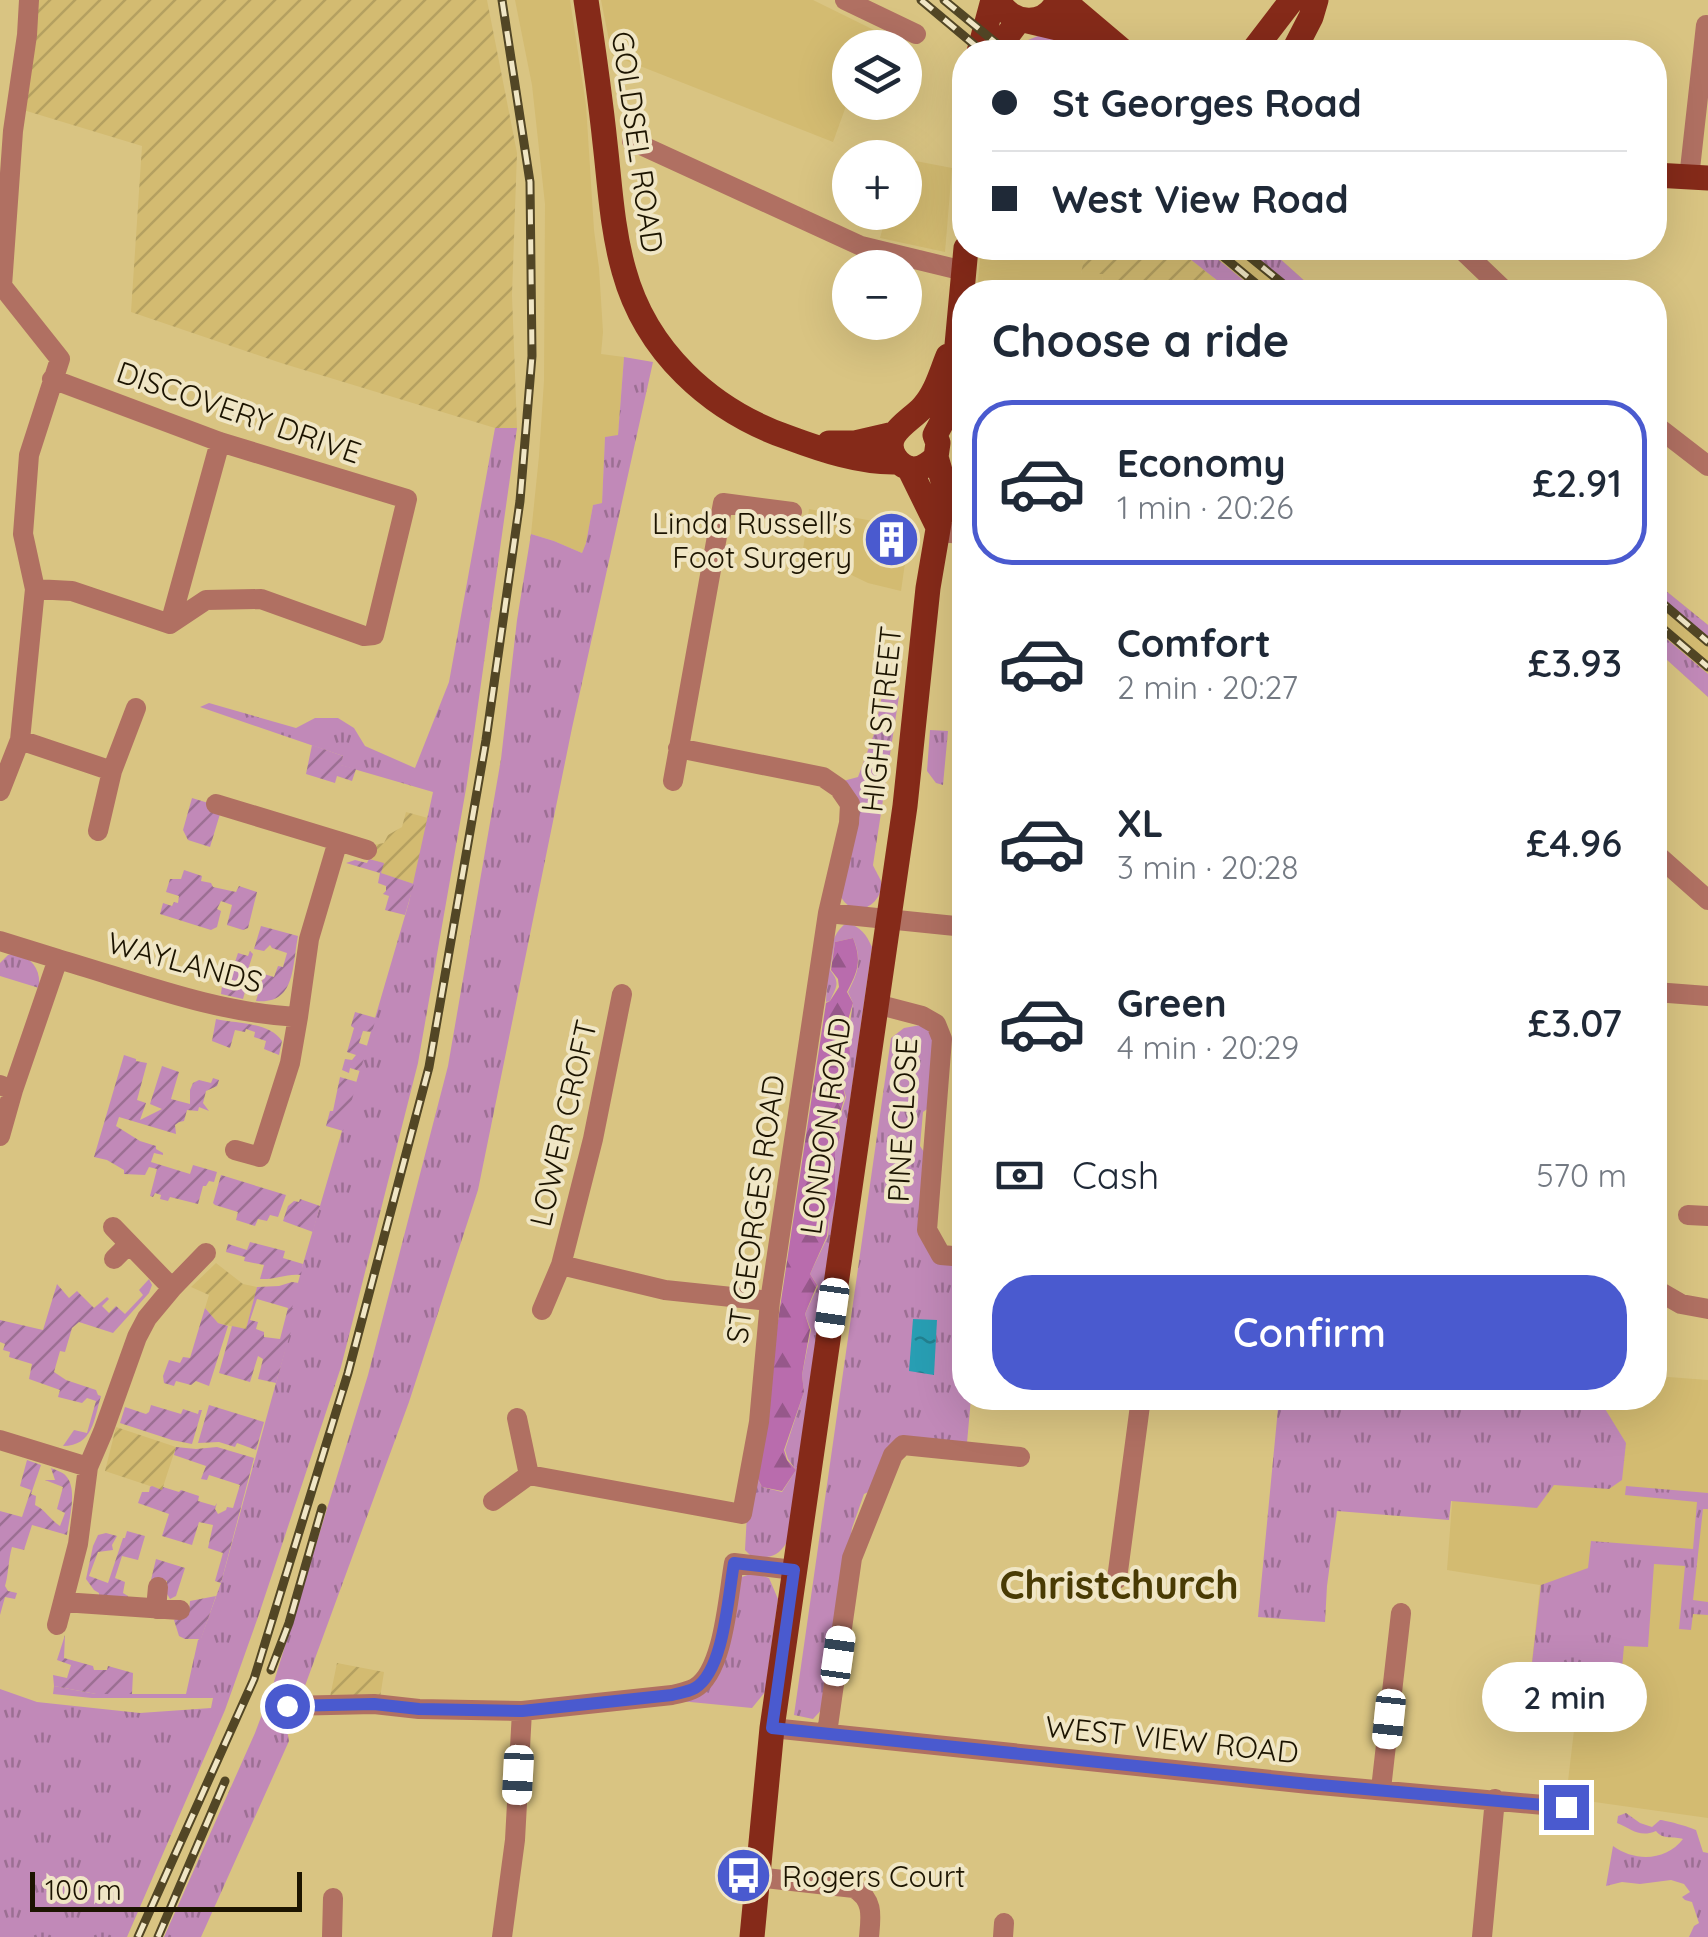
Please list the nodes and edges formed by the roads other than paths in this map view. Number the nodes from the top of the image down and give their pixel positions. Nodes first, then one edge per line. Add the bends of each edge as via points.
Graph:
1 (29, 0) edge
2 (586, 0) edge
3 (845, 0) edge
4 (1058, 0) edge
5 (1068, 0) edge
6 (1292, 0) edge
7 (1316, 0) edge
8 (994, 5) edge
9 (1706, 26) edge
10 (908, 30) edge
11 (1013, 32) edge
12 (984, 40) edge
13 (1079, 40) edge
14 (1110, 40) edge
15 (1263, 40) edge
16 (1299, 40) edge
17 (632, 141) dead end
18 (1667, 175) edge
19 (1699, 178) edge
20 (952, 257) edge
21 (1473, 260) edge
22 (1493, 280) edge
23 (2, 286) edge
24 (952, 346) edge
25 (52, 379) junction
26 (952, 396) edge
27 (898, 431) junction
28 (1667, 434) edge
29 (220, 442) junction
30 (804, 444) junction
31 (936, 446) junction
32 (903, 465) junction
33 (1708, 466) edge
34 (792, 512) dead end
35 (937, 529) junction
36 (952, 532) edge
37 (35, 589) junction
38 (170, 624) junction
39 (136, 708) dead end
40 (20, 740) junction
41 (678, 748) junction
42 (112, 771) junction
43 (673, 780) dead end
44 (0, 791) edge
45 (216, 804) dead end
46 (98, 831) dead end
47 (338, 842) junction
48 (366, 850) dead end
49 (1667, 864) edge
50 (1708, 900) edge
51 (828, 912) junction
52 (888, 919) junction
53 (952, 926) edge
54 (0, 941) edge
55 (58, 959) junction
56 (1667, 993) edge
57 (622, 994) dead end
58 (1708, 996) edge
59 (876, 1004) junction
60 (298, 1017) junction
61 (7, 1088) edge
62 (0, 1136) edge
63 (234, 1150) dead end
64 (114, 1227) dead end
65 (206, 1253) dead end
66 (952, 1256) edge
67 (562, 1265) junction
68 (172, 1288) junction
69 (1667, 1296) edge
70 (770, 1301) junction
71 (1708, 1309) edge
72 (542, 1310) dead end
73 (1139, 1410) edge
74 (517, 1418) dead end
75 (0, 1440) edge
76 (1020, 1457) dead end
77 (88, 1467) junction
78 (529, 1474) junction
79 (493, 1501) dead end
80 (794, 1570) junction
81 (1117, 1580) dead end
82 (158, 1588) dead end
83 (63, 1602) junction
84 (156, 1609) junction
85 (180, 1610) dead end
86 (1401, 1612) dead end
87 (57, 1625) dead end
88 (287, 1706) dead end
89 (522, 1711) junction
90 (772, 1728) junction
91 (827, 1732) junction
92 (1381, 1790) junction
93 (1495, 1800) junction
94 (1566, 1807) dead end
95 (756, 1877) junction
96 (334, 1898) dead end
97 (332, 1937) edge
98 (502, 1937) edge
99 (752, 1937) edge
100 (870, 1937) edge
101 (1482, 1937) edge

1 - 23 street
2 - 30 main road, GOLDSEL ROAD via 614,226 636,304 658,344 702,391 730,412
3 - 10 street
4 - 11 main road via 1042,19
5 - 14 main road
6 - 15 main road
7 - 16 main road
8 - 11 main road via 1004,10
8 - 12 main road
9 - 19 street
11 - 13 main road via 1062,29
17 - 20 street via 861,246
18 - 19 main road
21 - 22 street
23 - 25 street via 60,360
24 - 27 main road, HIGH STREET via 927,403
25 - 29 street, DISCOVERY DRIVE
25 - 37 street via 29,455 23,534
26 - 31 main road, HIGH STREET
27 - 30 main road, GOLDSEL ROAD via 855,443
27 - 31 main road via 916,424 928,428
27 - 32 main road via 892,452
28 - 33 street
29 - 38 street
29 - 38 street, DISCOVERY DRIVE via 407,499 374,634 260,599 206,600
30 - 32 main road, GOLDSEL ROAD
31 - 32 main road via 928,465
31 - 35 main road, HIGH STREET via 944,488
32 - 35 main road
34 - 41 street via 723,504
35 - 36 street
35 - 52 main road, HIGH STREET
37 - 38 street via 72,590
37 - 40 street
39 - 42 street
40 - 42 street
40 - 44 street
41 - 43 street
41 - 51 street, ST GEORGES ROAD via 823,777 839,788 850,804
42 - 46 street
45 - 47 street via 240,823
47 - 48 street
47 - 60 street, WAYLANDS via 309,940
49 - 50 street
51 - 52 street
51 - 70 street, ST GEORGES ROAD
52 - 53 street
52 - 59 main road, LONDON ROAD
54 - 55 street, WAYLANDS
55 - 60 street, WAYLANDS via 210,1005
55 - 61 street
56 - 58 street
57 - 67 street, LOWER CROFT
59 - 66 street, PINE CLOSE via 922,1016 936,1024 942,1040 927,1230 941,1255
59 - 80 main road, LONDON ROAD
60 - 63 street, WAYLANDS via 260,1158
61 - 62 street
64 - 68 street via 122,1252
65 - 68 street
67 - 70 street, LOWER CROFT via 665,1290
67 - 72 street, LOWER CROFT
68 - 77 street via 138,1337
69 - 71 street
70 - 78 street, ST GEORGES ROAD via 742,1514
73 - 81 street
74 - 78 street
75 - 77 street
76 - 91 street via 903,1445 893,1454 852,1558
77 - 83 street
78 - 79 street
80 - 89 street via 734,1563 718,1656 693,1690
80 - 90 main road, LONDON ROAD
82 - 84 street
83 - 84 street
83 - 87 street
84 - 85 street
86 - 92 street
88 - 89 street
89 - 98 street
90 - 91 street, WEST VIEW ROAD
90 - 95 main road, LONDON ROAD
91 - 92 street, WEST VIEW ROAD
92 - 93 street, WEST VIEW ROAD
93 - 94 street, WEST VIEW ROAD
93 - 101 street
95 - 99 main road, LONDON ROAD
95 - 100 street via 854,1888 871,1907
96 - 97 street

